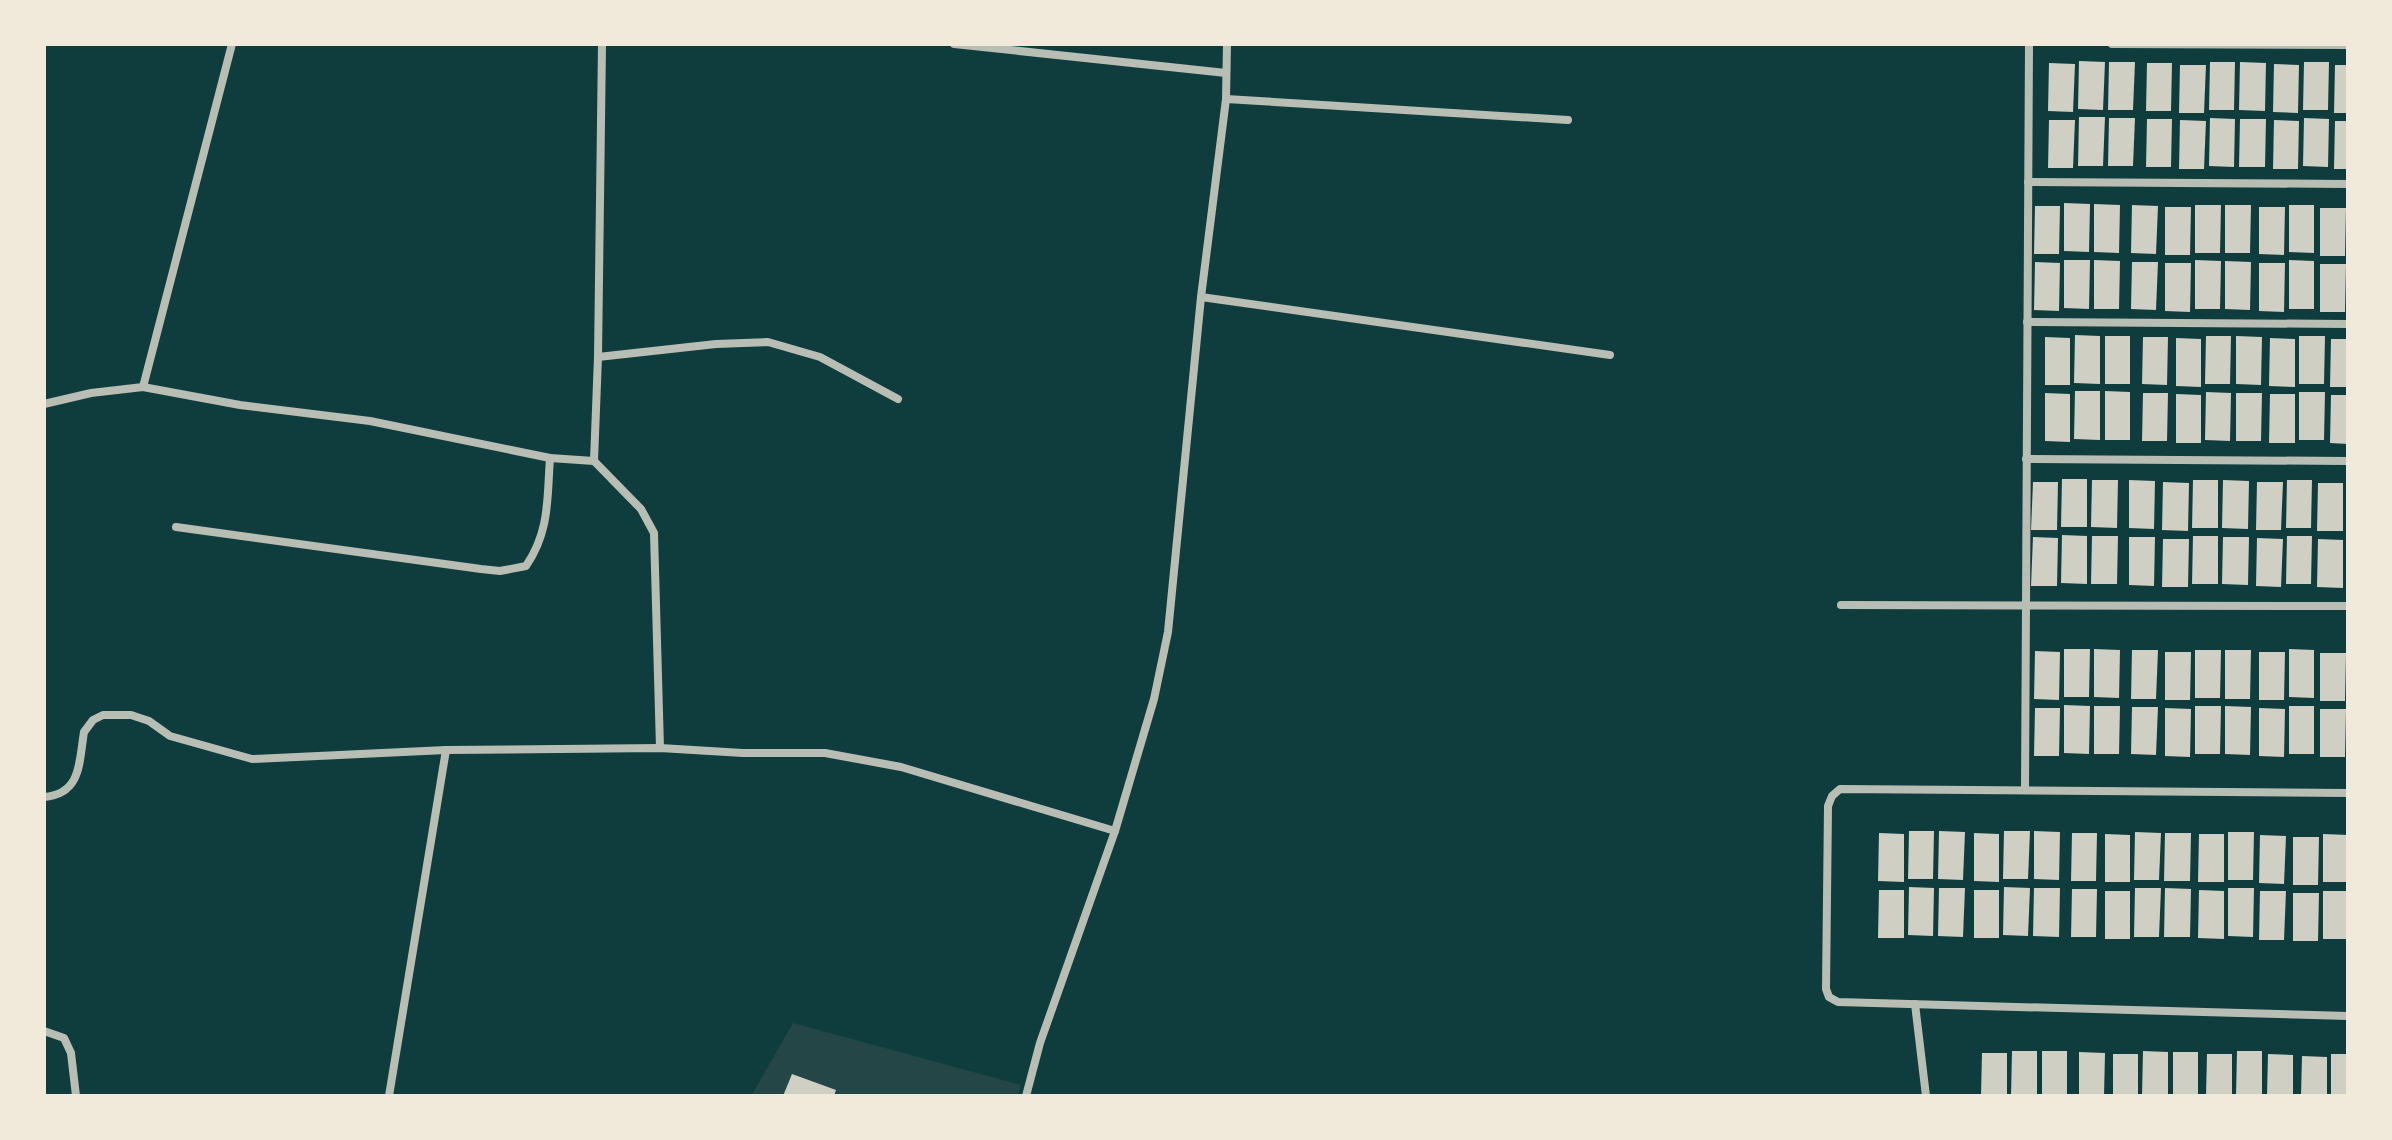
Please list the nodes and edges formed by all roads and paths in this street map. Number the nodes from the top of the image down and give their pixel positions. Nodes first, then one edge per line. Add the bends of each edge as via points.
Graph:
1 (232, 44) edge
2 (602, 44) edge
3 (954, 44) edge
4 (1227, 44) edge
5 (2029, 44) edge
6 (2112, 44) edge
7 (2348, 45) edge
8 (1226, 73) junction
9 (1226, 99) junction
10 (1568, 120) dead end
11 (2028, 182) junction
12 (2348, 184) edge
13 (1201, 297) junction
14 (2027, 322) junction
15 (2348, 324) edge
16 (1610, 355) dead end
17 (598, 357) junction
18 (143, 387) junction
19 (898, 399) dead end
20 (44, 404) edge
21 (550, 458) junction
22 (2026, 459) junction
23 (594, 461) junction
24 (2348, 461) edge
25 (176, 527) dead end
26 (2026, 604) junction
27 (1841, 605) dead end
28 (2348, 606) edge
29 (660, 748) junction
30 (446, 750) junction
31 (2025, 790) junction
32 (2348, 793) edge
33 (44, 797) edge
34 (1115, 831) junction
35 (1915, 1004) junction
36 (2348, 1016) edge
37 (44, 1031) edge
38 (76, 1096) edge
39 (389, 1096) edge
40 (1026, 1096) edge
41 (1926, 1096) edge

1 - 18 street
2 - 17 street
3 - 8 street
4 - 8 street
5 - 11 street
6 - 7 street
8 - 9 street
9 - 10 street
9 - 13 street
11 - 12 street
11 - 14 street
13 - 16 street
13 - 34 street via 1168,632
14 - 15 street
14 - 22 street
17 - 19 street via 768,342 820,357
17 - 23 street
18 - 20 street
18 - 21 street via 370,421
21 - 23 street
21 - 25 street via 546,519 538,548 526,566 500,571
22 - 24 street
22 - 26 street
23 - 29 street via 641,509 654,533
26 - 27 street
26 - 28 street
26 - 31 street
29 - 30 street
29 - 34 street via 825,753 901,767
30 - 33 street via 252,759 170,736 131,715 103,715 84,732 72,785
30 - 39 street
31 - 32 street
31 - 35 street via 1840,789 1832,796 1829,997 1838,1002
34 - 40 street
35 - 36 street
35 - 41 street
37 - 38 street via 64,1038 74,1065

